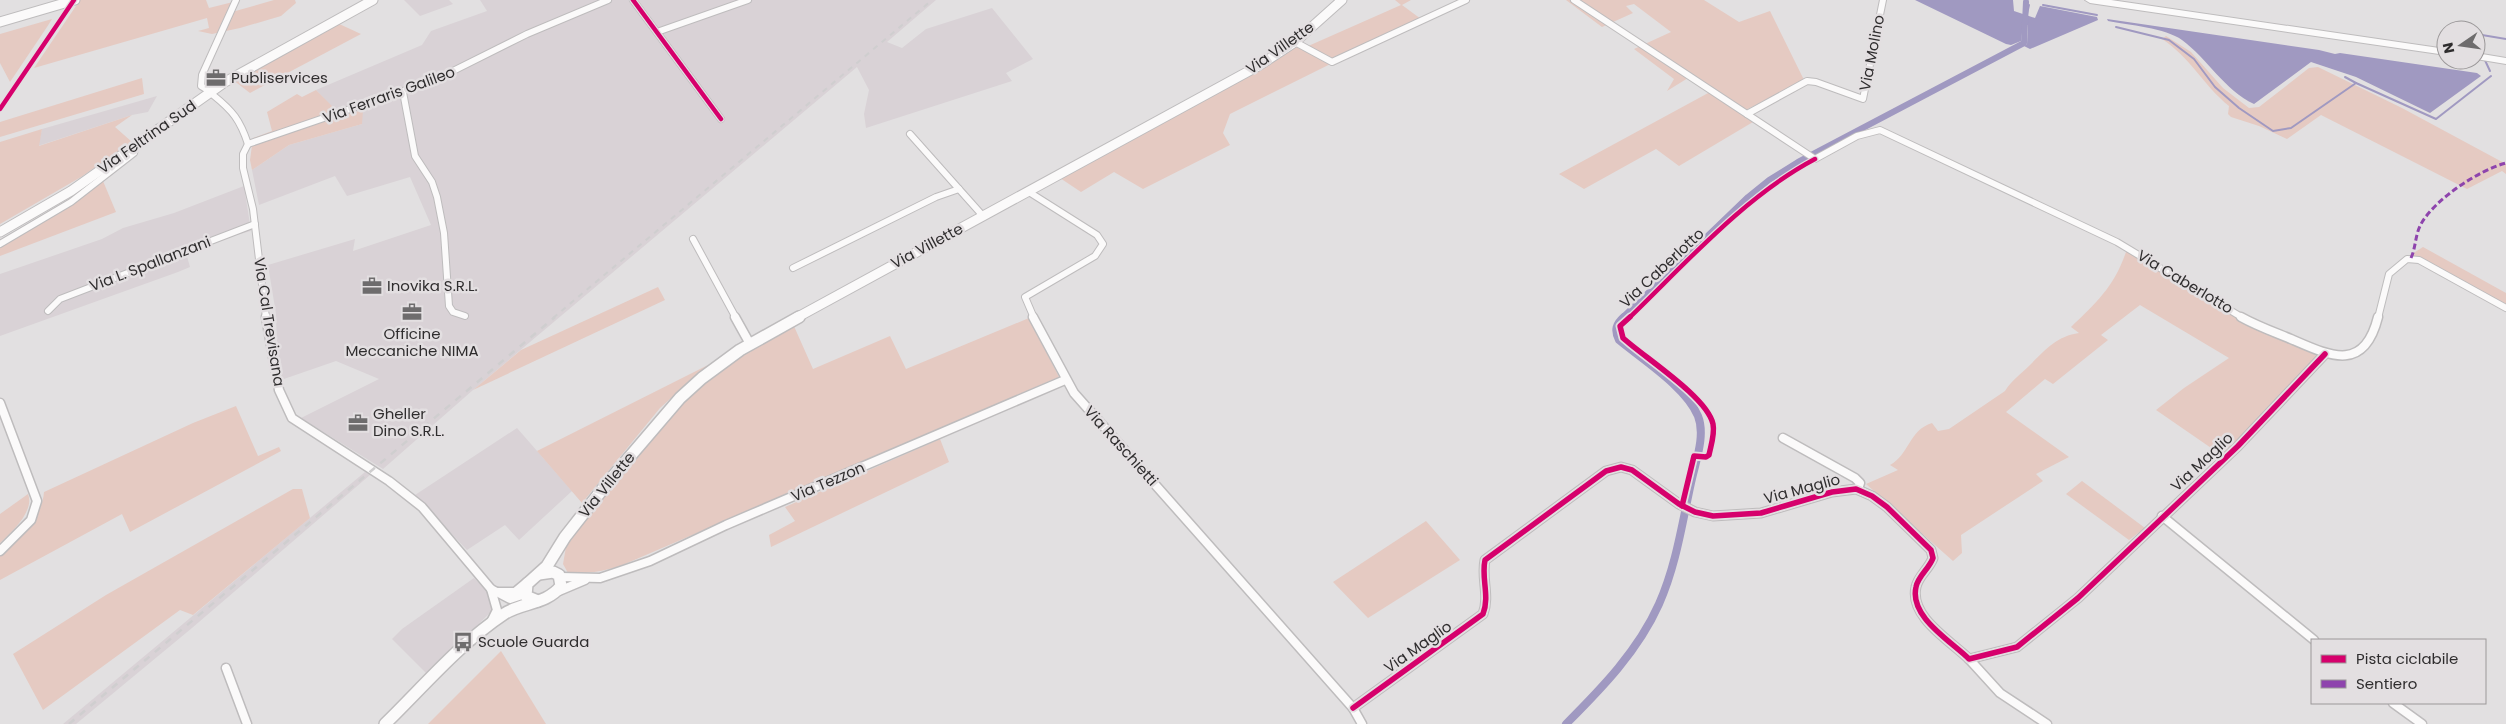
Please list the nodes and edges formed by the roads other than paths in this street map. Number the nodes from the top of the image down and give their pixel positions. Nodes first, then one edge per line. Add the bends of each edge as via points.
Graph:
1 (75, 0) edge
2 (236, 0) edge
3 (373, 0) edge
4 (608, 0) edge
5 (634, 0) edge
6 (748, 0) edge
7 (1342, 0) edge
8 (1466, 0) edge
9 (1574, 0) edge
10 (1883, 0) edge
11 (2090, 0) edge
12 (2126, 0) edge
13 (0, 22) edge
14 (657, 32) junction
15 (1295, 42) junction
16 (2436, 45) edge
17 (2436, 51) edge
18 (2486, 51) edge
19 (2506, 54) edge
20 (2486, 57) edge
21 (2506, 60) edge
22 (403, 92) junction
23 (212, 93) junction
24 (1747, 114) junction
25 (721, 119) dead end
26 (910, 134) dead end
27 (248, 144) junction
28 (136, 145) junction
29 (959, 190) junction
30 (1029, 192) junction
31 (982, 216) junction
32 (255, 224) junction
33 (0, 232) edge
34 (693, 239) dead end
35 (0, 244) edge
36 (794, 268) dead end
37 (2506, 308) edge
38 (48, 311) dead end
39 (465, 316) dead end
40 (750, 344) junction
41 (2325, 354) junction
42 (1065, 380) junction
43 (0, 403) edge
44 (1782, 438) dead end
45 (1858, 489) junction
46 (2162, 516) junction
47 (559, 548) junction
48 (0, 551) edge
49 (559, 575) junction
50 (534, 577) junction
51 (590, 579) junction
52 (492, 590) junction
53 (555, 594) junction
54 (526, 595) junction
55 (538, 601) junction
56 (488, 625) junction
57 (2313, 639) edge
58 (1969, 659) junction
59 (226, 668) dead end
60 (2394, 704) edge
61 (1352, 708) junction
62 (247, 724) edge
63 (385, 724) edge
64 (1362, 724) edge
65 (2047, 724) edge
66 (2422, 724) edge

1 - 13 street
2 - 23 street via 202,75 201,86
3 - 23 main road, Via Feltrina Sud via 280,49
4 - 22 street, Via Ferraris Galileo
5 - 14 street
6 - 14 street
7 - 15 street, Via Villette
8 - 15 street via 1332,62
9 - 24 street, Via Caberlotto
10 - 24 street, Via Molino via 1863,99 1816,82 1807,82
11 - 17 highway
12 - 16 highway
14 - 25 street
15 - 30 street, Via Villette via 1260,65
18 - 19 highway
20 - 21 highway
22 - 27 street, Via Ferraris Galileo
22 - 39 street via 413,151 432,182 437,197 444,233 449,306 453,312
23 - 27 street via 241,123
23 - 28 main road, Via Feltrina Sud
24 - 41 street, Via Caberlotto via 1814,159 1875,129 1880,130 2117,242 2248,320
26 - 29 street
27 - 32 street, Via Cal Trevisana via 243,163
28 - 33 main road, Via Feltrina Sud via 71,191
28 - 35 street via 134,153 78,196
29 - 31 street
29 - 36 street via 936,198
30 - 31 street, Via Villette
30 - 42 street, Via Raschietti via 1097,236 1104,244 1095,256 1025,297 1026,305
31 - 40 street, Via Villette
32 - 38 street, Via L. Spallanzani via 60,299
32 - 52 street, Via Cal Trevisana via 278,390 292,418 390,481 422,507
34 - 40 street
37 - 41 street, Via Caberlotto via 2419,260 2407,259 2389,274 2376,326 2368,343 2351,354
40 - 47 street, Via Villette via 680,398 604,488
41 - 46 street, Via Maglio via 2238,446
42 - 51 street, Via Tezzon via 726,525 650,561
42 - 61 street, Via Raschietti
43 - 48 street via 37,501 31,520
44 - 45 street via 1855,478 1860,483
45 - 58 street, Via Maglio via 1872,496 1931,548 1935,558 1916,586 1919,608 1933,626
45 - 61 street, Via Maglio via 1847,489 1770,511 1713,515 1684,507 1632,470 1622,467 1606,471 1484,560 1482,577 1488,600 1477,620
46 - 57 street
46 - 58 street, Via Maglio via 2078,598 2017,647
47 - 49 street, Via Villette
47 - 50 street, Via Villette
49 - 50 street via 548,572
49 - 51 street, Via Tezzon
49 - 53 street, Via Villette via 561,586
50 - 52 street via 515,592
50 - 54 street, Via Villette via 525,588
51 - 53 street, Via Tezzon via 566,586
52 - 54 street via 510,599
52 - 56 street, Via Cal Trevisana via 497,610
53 - 55 street
54 - 55 street
54 - 56 street via 501,611
55 - 56 street via 512,609
56 - 63 street
58 - 65 street via 2000,693
59 - 62 street
60 - 66 street
61 - 64 street, Via Raschietti

